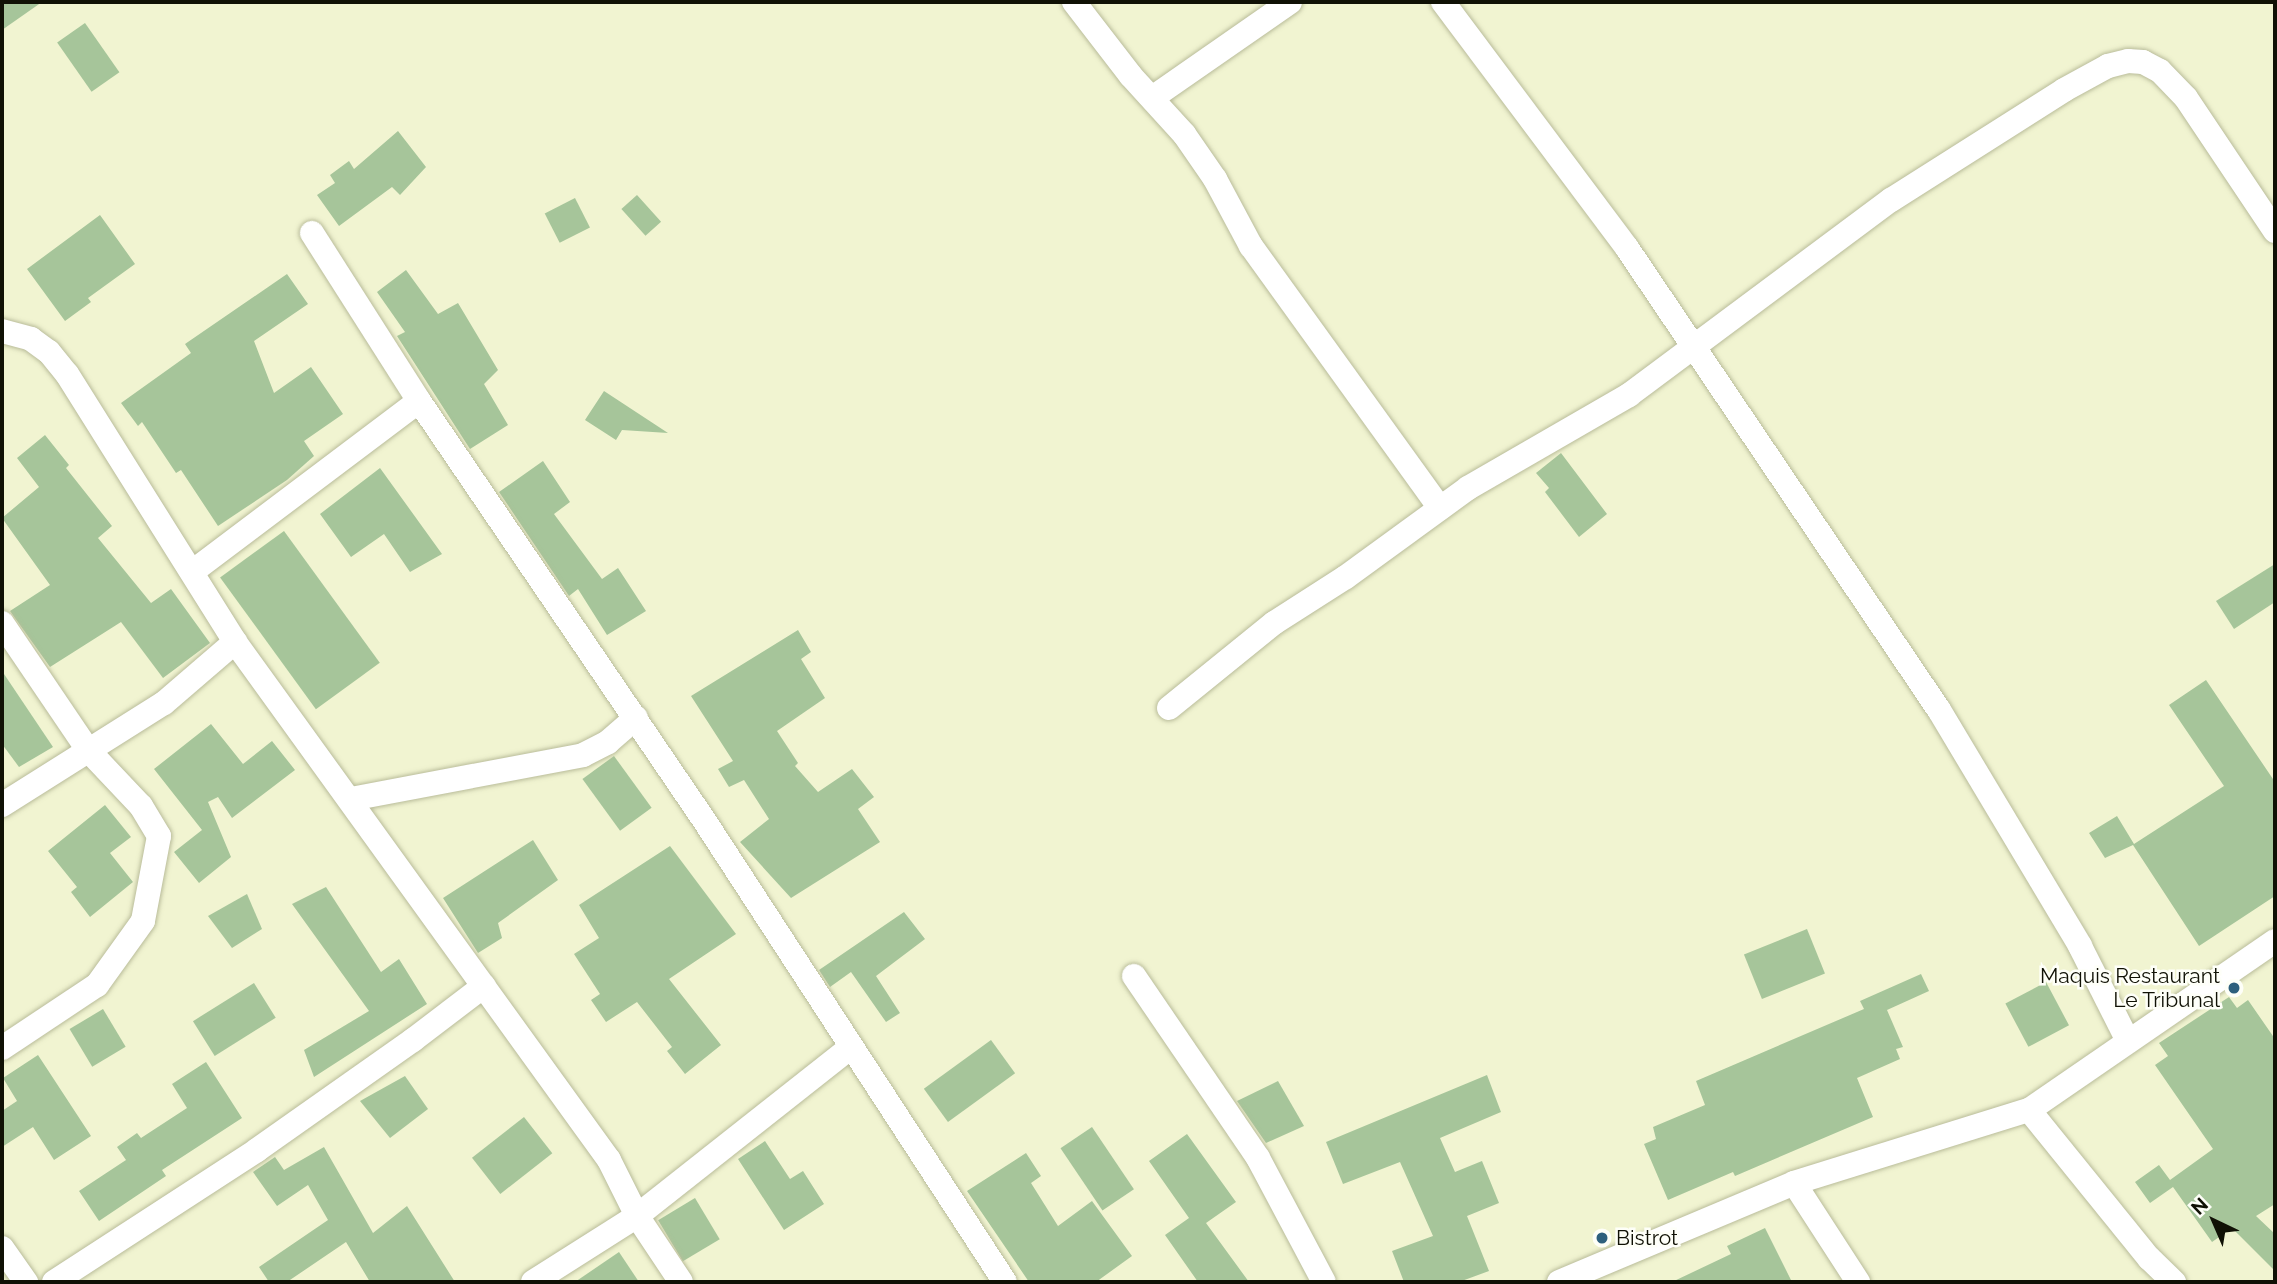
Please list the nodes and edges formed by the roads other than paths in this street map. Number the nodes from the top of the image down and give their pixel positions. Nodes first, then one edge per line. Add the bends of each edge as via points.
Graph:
1 (1074, 2) edge
2 (1290, 2) edge
3 (1443, 2) edge
4 (1152, 98) junction
5 (2275, 231) edge
6 (312, 233) dead end
7 (2, 331) edge
8 (1693, 346) junction
9 (419, 401) junction
10 (1440, 508) junction
11 (192, 572) junction
12 (2, 622) edge
13 (235, 642) junction
14 (1169, 708) dead end
15 (636, 718) junction
16 (88, 750) junction
17 (351, 799) junction
18 (2, 805) edge
19 (2275, 941) edge
20 (1134, 976) dead end
21 (484, 986) junction
22 (2129, 1041) junction
23 (851, 1047) junction
24 (2, 1048) edge
25 (2029, 1110) junction
26 (1794, 1183) junction
27 (636, 1216) junction
28 (2, 1248) edge
29 (26, 1282) edge
30 (54, 1282) edge
31 (533, 1282) edge
32 (681, 1282) edge
33 (1005, 1282) edge
34 (1324, 1282) edge
35 (1559, 1282) edge
36 (1858, 1282) edge
37 (2174, 1282) edge

1 - 4 street
2 - 4 street
3 - 8 street via 1627,248
4 - 10 street via 1184,134 1215,179 1251,246
5 - 8 street via 2186,97 2160,71 2143,62 2128,61 2108,66 2064,90 1891,200
6 - 9 street
7 - 11 street via 32,339 67,374
8 - 10 street via 1629,395
8 - 22 street via 1939,710 2080,946
9 - 11 street
9 - 15 street
10 - 14 street via 1274,623
11 - 13 street
12 - 16 street
13 - 16 street via 164,703
13 - 17 street
15 - 17 street via 608,743 583,755
15 - 23 street
16 - 18 street
16 - 24 street via 141,806 159,836 143,921 97,985
17 - 21 street
19 - 22 street
20 - 34 street via 1258,1158
21 - 27 street via 610,1160
21 - 30 street via 257,1150
22 - 25 street
23 - 27 street
23 - 33 street
25 - 26 street
25 - 37 street via 2149,1258
26 - 35 street
26 - 36 street
27 - 31 street
27 - 32 street
28 - 29 street

